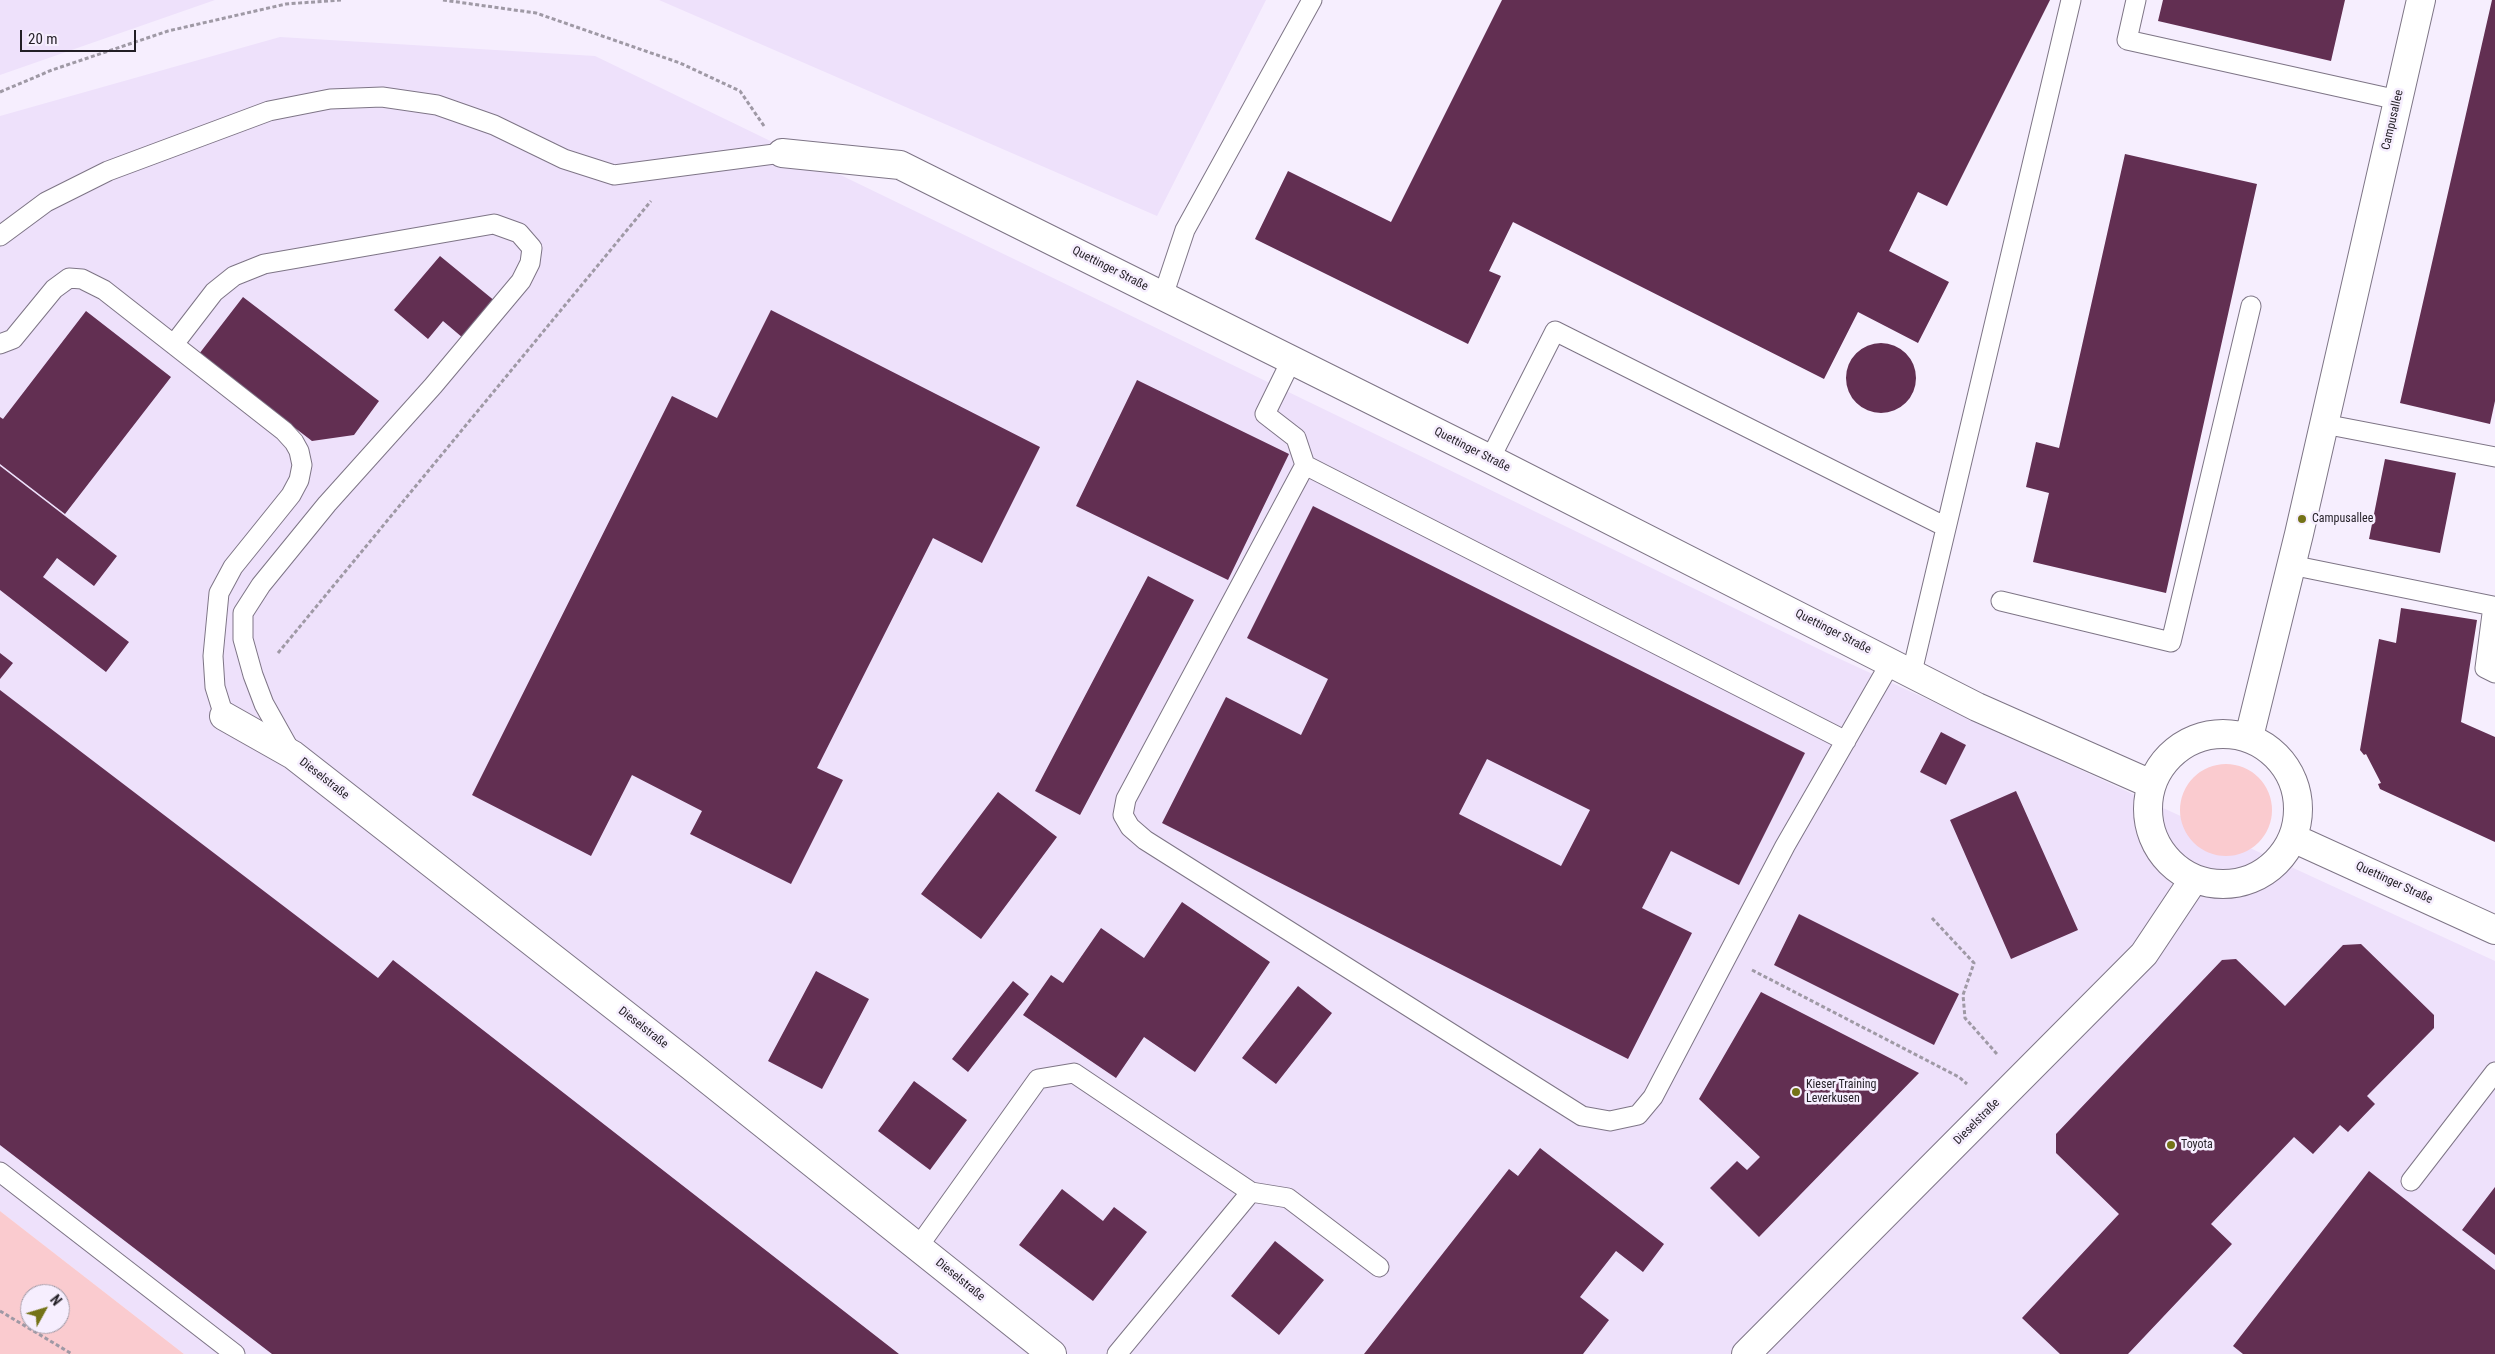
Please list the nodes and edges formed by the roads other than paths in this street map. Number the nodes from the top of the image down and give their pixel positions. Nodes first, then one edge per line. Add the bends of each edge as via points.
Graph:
1 (1312, 0) edge
2 (2071, 0) edge
3 (2136, 0) edge
4 (2421, 0) edge
5 (2398, 100) junction
6 (782, 153) joint
7 (0, 236) edge
8 (1163, 296) junction
9 (2251, 306) dead end
10 (0, 344) edge
11 (174, 344) junction
12 (1292, 359) junction
13 (2324, 424) junction
14 (2495, 457) edge
15 (1490, 459) junction
16 (1305, 465) junction
17 (1946, 527) junction
18 (2291, 565) junction
19 (2001, 601) dead end
20 (1901, 667) junction
21 (2495, 673) edge
22 (224, 716) joint
23 (2249, 737) junction
24 (1846, 740) junction
25 (293, 755) junction
26 (2151, 784) junction
27 (2293, 838) junction
28 (2194, 879) junction
29 (2495, 930) edge
30 (2495, 1072) edge
31 (0, 1172) edge
32 (2411, 1181) dead end
33 (1251, 1192) junction
34 (918, 1247) junction
35 (1380, 1267) dead end
36 (235, 1354) edge
37 (1052, 1354) edge
38 (1117, 1354) edge
39 (1746, 1354) edge

1 - 8 lane via 1185,230
2 - 17 lane
3 - 5 lane via 2127,40
4 - 5 street, Campusallee
5 - 13 street, Campusallee
6 - 7 lane via 614,175 564,159 494,125 437,105 382,97 330,99 269,111 108,172 46,202
6 - 8 street, Quettinger Straße via 900,165
8 - 12 street, Quettinger Straße
9 - 19 lane via 2171,642
10 - 11 lane via 13,339 54,289 69,278 82,278 104,290
11 - 22 lane via 284,431 299,451 302,465 291,495 233,567 219,593 213,656 214,687
11 - 25 lane via 214,292 234,276 264,264 494,224 519,233 532,248 530,263 521,281 433,386 327,504 260,585 243,613 243,639 253,675 264,704
12 - 15 street, Quettinger Straße
12 - 16 lane via 1264,414 1296,438
13 - 14 lane
13 - 18 street, Campusallee
15 - 17 lane via 1555,331
15 - 20 street, Quettinger Straße
16 - 24 lane
16 - 24 lane via 1126,799 1123,815 1130,827 1145,840 1582,1116 1610,1121 1638,1115 1653,1097 1785,846
17 - 20 lane
18 - 21 lane via 2493,606 2485,668
18 - 23 street, Campusallee
20 - 24 lane
20 - 26 street, Quettinger Straße via 1978,706
22 - 25 street, Dieselstraße
23 - 26 street via 2225,732 2202,736 2180,746 2162,763
23 - 27 street via 2271,750 2288,768 2297,792 2298,817
25 - 34 street, Dieselstraße
26 - 28 street via 2147,806 2150,829 2174,867
27 - 28 street via 2282,857 2267,871 2250,880 2212,884
27 - 29 street, Quettinger Straße
28 - 39 street, Dieselstraße via 2144,954
30 - 32 lane
31 - 36 lane
33 - 34 lane via 1074,1073 1038,1079
33 - 35 lane via 1288,1198
33 - 38 lane
34 - 37 street, Dieselstraße

